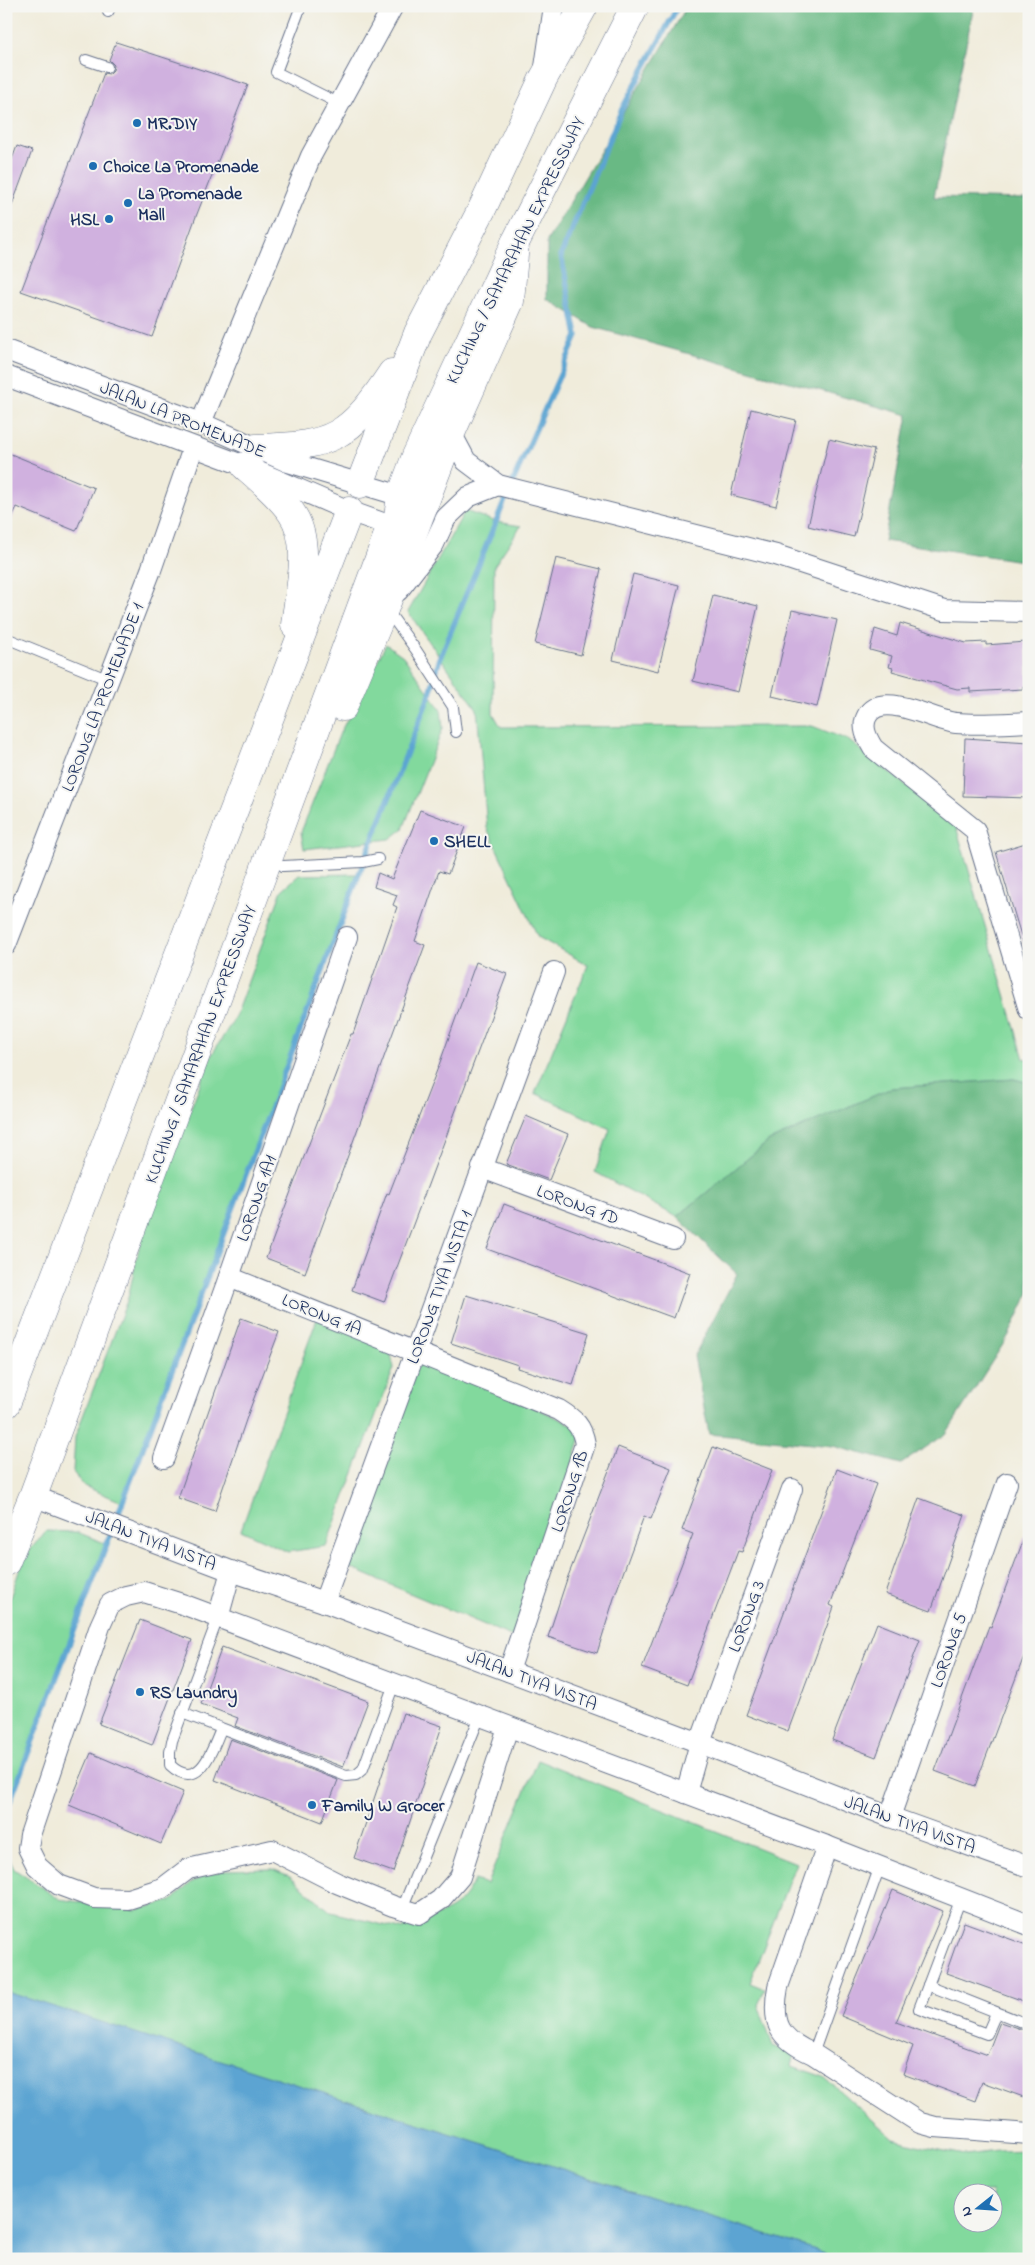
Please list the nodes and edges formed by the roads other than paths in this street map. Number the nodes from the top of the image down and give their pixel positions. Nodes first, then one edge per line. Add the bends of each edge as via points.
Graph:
1 (301, 6) edge
2 (394, 6) edge
3 (554, 6) edge
4 (584, 6) edge
5 (635, 6) edge
6 (86, 60) dead end
7 (107, 67) dead end
8 (543, 79) junction
9 (340, 104) junction
10 (515, 244) junction
11 (418, 333) junction
12 (6, 350) edge
13 (6, 376) edge
14 (201, 423) junction
15 (451, 433) junction
16 (193, 448) junction
17 (250, 457) junction
18 (360, 484) junction
19 (498, 485) junction
20 (401, 496) junction
21 (349, 510) junction
22 (391, 526) joint
23 (385, 608) junction
24 (1029, 612) edge
25 (6, 638) edge
26 (291, 663) junction
27 (109, 680) junction
28 (1029, 722) edge
29 (456, 732) dead end
30 (378, 859) dead end
31 (283, 866) junction
32 (347, 937) dead end
33 (6, 945) edge
34 (554, 972) dead end
35 (1029, 1010) edge
36 (198, 1050) junction
37 (482, 1168) junction
38 (673, 1240) dead end
39 (229, 1277) junction
40 (415, 1352) junction
41 (6, 1404) edge
42 (164, 1458) dead end
43 (1006, 1483) dead end
44 (792, 1489) dead end
45 (33, 1496) junction
46 (6, 1562) edge
47 (231, 1570) junction
48 (324, 1602) junction
49 (218, 1618) junction
50 (510, 1671) junction
51 (394, 1684) junction
52 (182, 1713) junction
53 (480, 1716) junction
54 (508, 1727) junction
55 (221, 1729) junction
56 (700, 1743) junction
57 (686, 1793) junction
58 (890, 1817) junction
59 (826, 1846) junction
60 (880, 1866) junction
61 (1029, 1867) edge
62 (961, 1898) junction
63 (402, 1909) junction
64 (1029, 1925) edge
65 (928, 1985) junction
66 (996, 2013) junction
67 (1029, 2025) edge
68 (813, 2054) junction
69 (1029, 2134) edge

1 - 9 lane via 276,72
2 - 9 street
3 - 8 street
4 - 8 highway
5 - 10 highway, KUCHING / SAMARAHAN EXPRESSWAY
6 - 7 lane
8 - 11 highway
9 - 14 street via 311,156
10 - 15 highway via 510,301
10 - 20 highway, KUCHING / SAMARAHAN EXPRESSWAY via 416,456
11 - 17 highway via 375,399 340,433 325,441
11 - 18 highway
12 - 14 street, JALAN LA PROMENADE
13 - 16 street, JALAN LA PROMENADE
14 - 17 street, JALAN LA PROMENADE
15 - 19 street via 466,460
15 - 23 highway
16 - 17 street, JALAN LA PROMENADE
16 - 27 street, LORONG LA PROMENADE 1
17 - 18 street, JALAN LA PROMENADE via 288,462
17 - 21 street, JALAN LA PROMENADE
17 - 26 highway via 292,512 304,544
18 - 20 street, JALAN LA PROMENADE
19 - 23 street via 468,497 446,518 434,544
19 - 24 street via 776,555 944,610
20 - 23 highway, KUCHING / SAMARAHAN EXPRESSWAY
21 - 22 street, JALAN LA PROMENADE
21 - 26 highway
22 - 36 highway, KUCHING / SAMARAHAN EXPRESSWAY
23 - 29 lane via 453,707
23 - 31 highway
25 - 27 lane
26 - 41 highway
27 - 33 street, LORONG LA PROMENADE 1
28 - 35 street via 954,723 890,704 875,707 864,723 873,748 976,830
30 - 31 lane
31 - 36 highway via 223,1023 212,1041
32 - 39 street, LORONG 1A1
34 - 37 street, LORONG TIYA VISTA 1
36 - 45 highway, KUCHING / SAMARAHAN EXPRESSWAY
37 - 38 street, LORONG 1D
37 - 40 street, LORONG TIYA VISTA 1
39 - 40 street, LORONG 1A
39 - 42 street, LORONG 1A1
40 - 48 street, LORONG TIYA VISTA 1
40 - 50 street, LORONG 1B via 560,1410 576,1420 583,1430 585,1444
43 - 58 street, LORONG 5
44 - 56 street, LORONG 3
45 - 46 highway, KUCHING / SAMARAHAN EXPRESSWAY
45 - 47 street, JALAN TIYA VISTA
47 - 48 street, JALAN TIYA VISTA
47 - 49 street
48 - 50 street, JALAN TIYA VISTA
49 - 51 street
49 - 52 lane
49 - 63 street via 144,1592 110,1604 30,1835 28,1848 31,1858 59,1885 94,1898 128,1899 163,1888 188,1869 272,1850 337,1883
50 - 56 street, JALAN TIYA VISTA
51 - 53 street
51 - 55 lane via 363,1769 356,1775 346,1776
52 - 55 lane
52 - 55 lane via 170,1752 170,1765 180,1774 199,1770 210,1757
53 - 54 street
53 - 63 lane
54 - 57 street
54 - 63 street via 460,1877 440,1900 419,1914
56 - 57 street, LORONG 3
56 - 58 street, JALAN TIYA VISTA
57 - 59 street
58 - 61 street, JALAN TIYA VISTA
59 - 60 street
59 - 68 street via 778,1987 774,2010 783,2034
60 - 62 street
60 - 68 lane
62 - 64 street
62 - 65 lane
65 - 66 lane
65 - 66 lane via 919,2010 987,2034
66 - 67 lane
68 - 69 street via 920,2123

